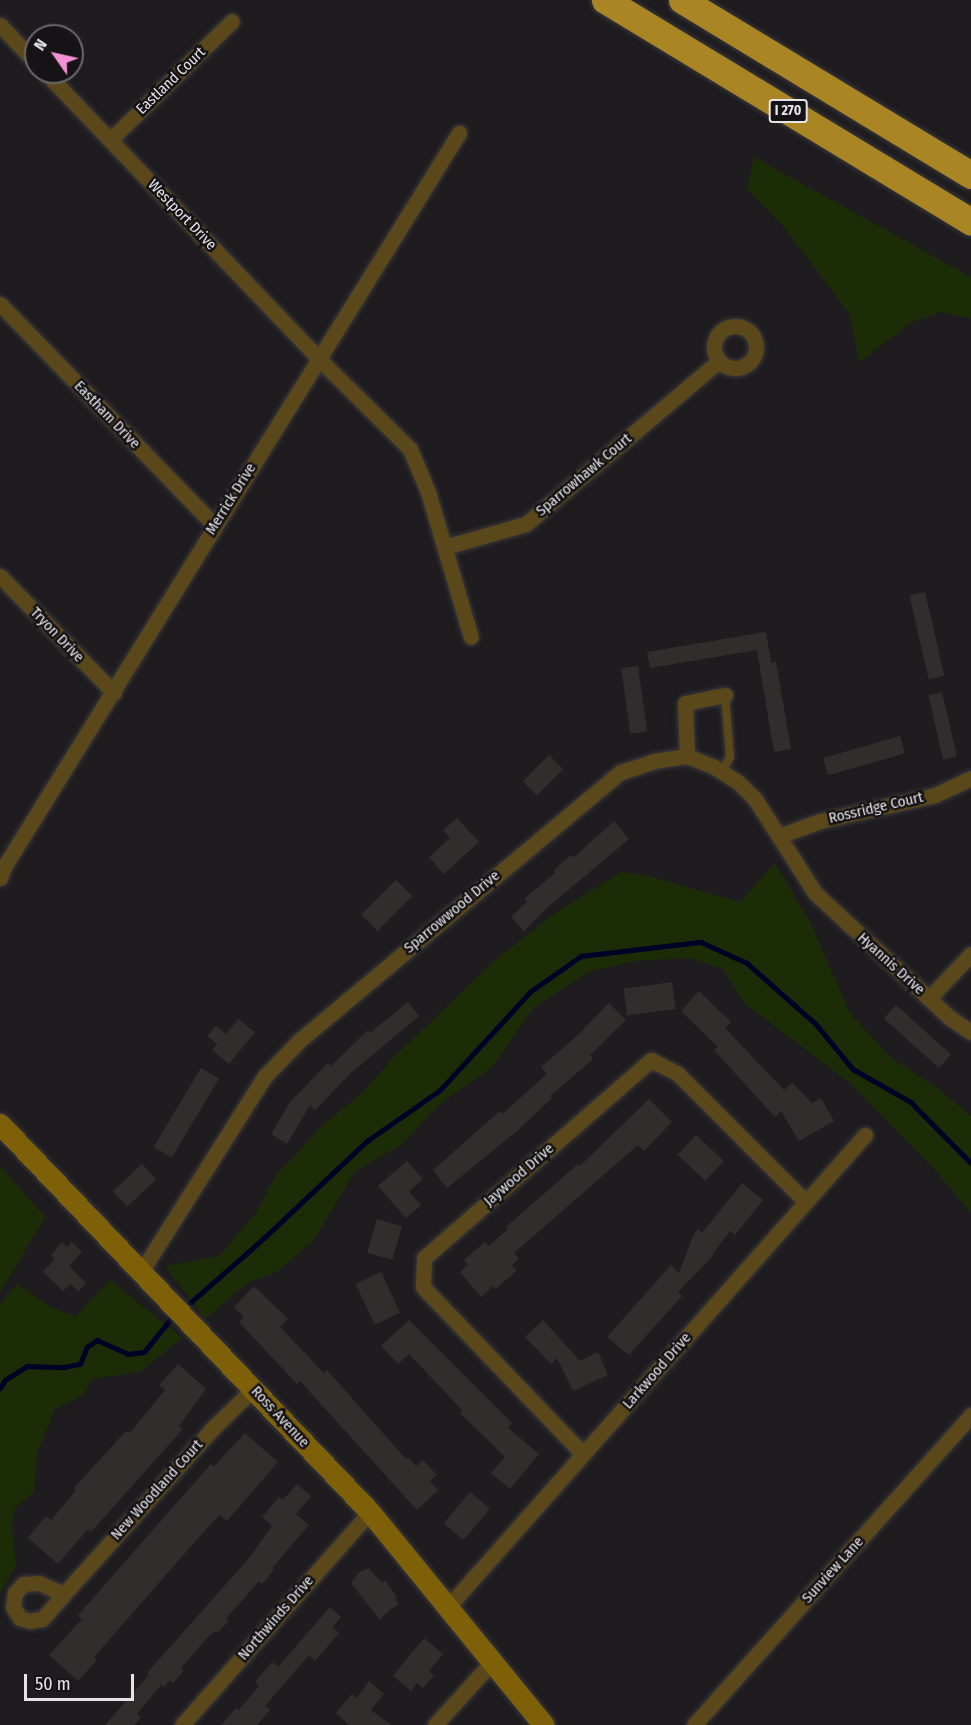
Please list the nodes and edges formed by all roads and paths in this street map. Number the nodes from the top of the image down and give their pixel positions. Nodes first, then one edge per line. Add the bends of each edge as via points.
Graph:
1 (604, 0) edge
2 (682, 0) edge
3 (232, 21) dead end
4 (0, 25) edge
5 (24, 50) edge
6 (56, 84) edge
7 (459, 133) dead end
8 (110, 140) junction
9 (971, 175) edge
10 (971, 222) edge
11 (0, 304) edge
12 (318, 358) junction
13 (719, 361) dead end
14 (215, 526) junction
15 (445, 547) junction
16 (0, 576) edge
17 (471, 637) dead end
18 (114, 693) junction
19 (725, 695) joint
20 (687, 756) junction
21 (722, 772) junction
22 (971, 778) edge
23 (779, 836) junction
24 (1, 869) edge
25 (971, 954) edge
26 (929, 998) junction
27 (971, 1032) edge
28 (0, 1124) edge
29 (865, 1136) dead end
30 (806, 1202) junction
31 (141, 1272) junction
32 (254, 1389) junction
33 (971, 1415) edge
34 (584, 1454) junction
35 (370, 1512) junction
36 (64, 1594) dead end
37 (448, 1607) junction
38 (492, 1662) junction
39 (182, 1725) edge
40 (435, 1725) edge
41 (544, 1725) edge
42 (694, 1725) edge

1 - 10 highway, I 270
2 - 9 highway, I 270
3 - 8 street, Eastland Court
4 - 5 street
6 - 8 street, Westport Drive
7 - 12 street, Merrick Drive
8 - 12 street, Westport Drive
11 - 14 street, Eastham Drive
12 - 14 street, Merrick Drive
12 - 15 street via 410,449
13 - 15 street, Sparrowhawk Court via 526,524
14 - 18 street, Merrick Drive
15 - 17 street
16 - 18 street, Tryon Drive
18 - 24 street, Merrick Drive
19 - 20 street via 685,703
19 - 21 lane via 730,757
20 - 21 street
20 - 31 street, Sparrowwood Drive via 621,772 300,1041 265,1076
21 - 23 street via 755,799
22 - 23 street, Rossridge Court via 935,795 820,822
23 - 26 street, Hyannis Drive via 815,893
25 - 26 street
26 - 27 street, Hyannis Drive
28 - 31 street, Ross Avenue
29 - 30 street, Larkwood Drive
30 - 34 street, Larkwood Drive
30 - 34 street, Jaywood Drive via 678,1074 651,1060 424,1258 423,1287
31 - 32 street, Ross Avenue
32 - 35 street, Ross Avenue
32 - 36 street, New Woodland Court via 212,1429
33 - 42 street, Sunview Lane
34 - 37 street, Larkwood Drive
35 - 37 street, Ross Avenue
35 - 39 street, Northwinds Drive
37 - 38 street, Ross Avenue
38 - 40 street
38 - 41 street, Ross Avenue

